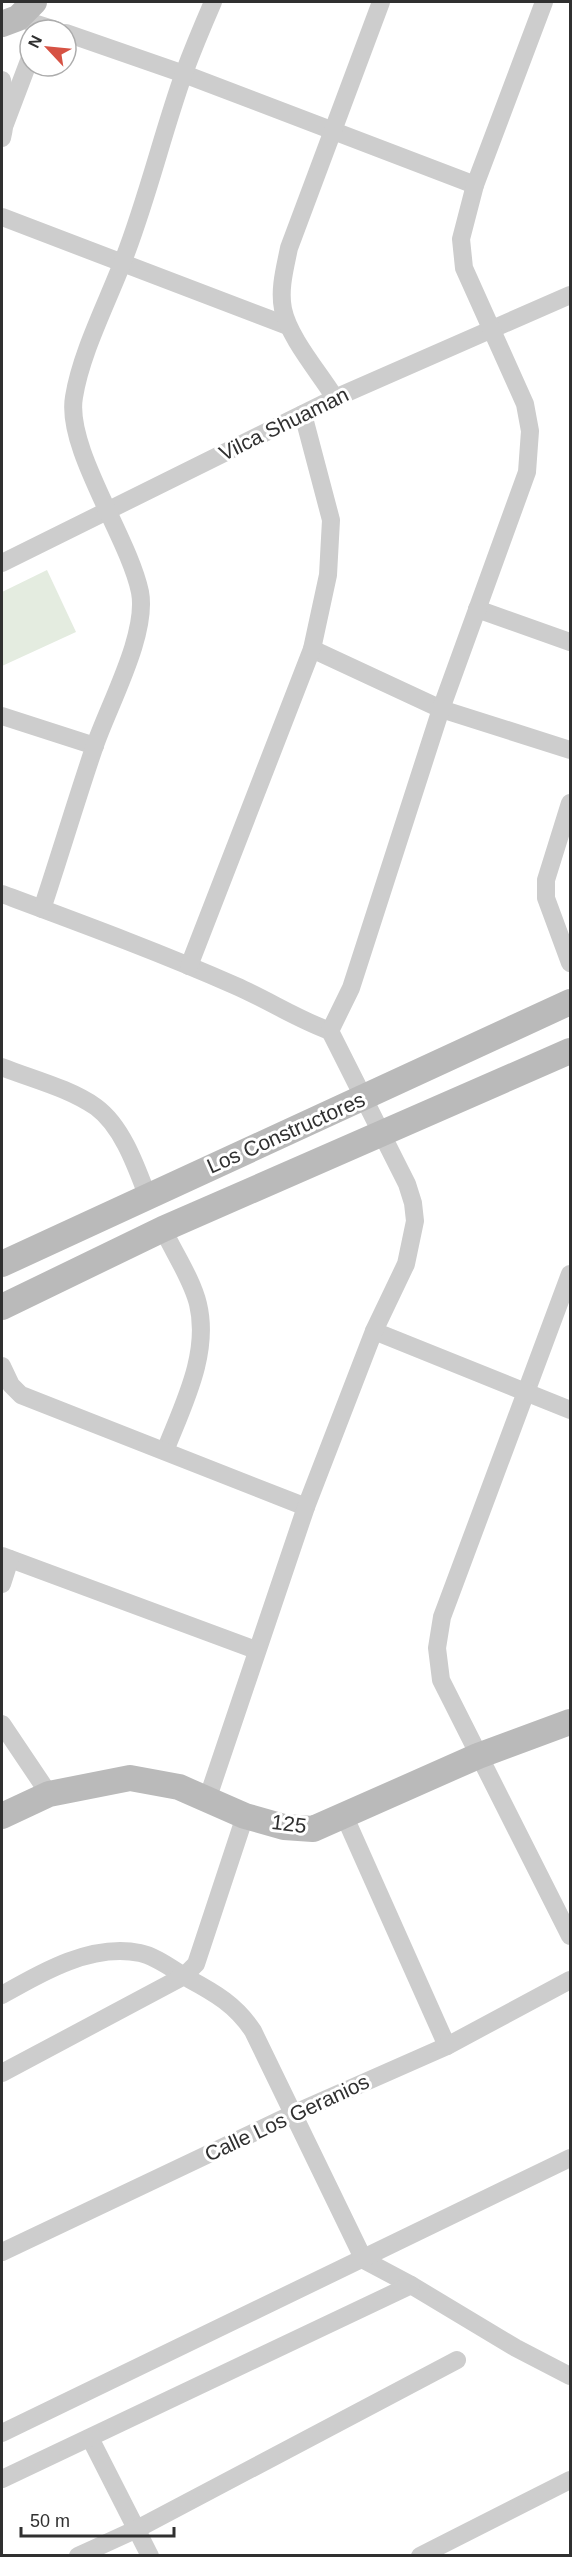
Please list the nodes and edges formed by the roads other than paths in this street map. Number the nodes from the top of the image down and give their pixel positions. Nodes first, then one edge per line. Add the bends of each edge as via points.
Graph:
1 (213, 2) edge
2 (381, 2) edge
3 (544, 2) edge
4 (78, 37) edge
5 (184, 74) junction
6 (23, 78) edge
7 (2, 80) edge
8 (3, 131) edge
9 (333, 132) junction
10 (475, 185) junction
11 (2, 217) edge
12 (123, 262) junction
13 (570, 295) edge
14 (288, 326) junction
15 (491, 329) junction
16 (335, 398) junction
17 (303, 414) junction
18 (110, 512) junction
19 (2, 563) edge
20 (477, 609) junction
21 (570, 642) edge
22 (312, 649) junction
23 (441, 709) junction
24 (2, 716) edge
25 (95, 746) junction
26 (570, 750) edge
27 (570, 802) edge
28 (2, 897) edge
29 (42, 909) junction
30 (570, 963) edge
31 (189, 966) junction
32 (570, 1002) edge
33 (330, 1031) junction
34 (570, 1051) edge
35 (2, 1067) edge
36 (363, 1098) junction
37 (384, 1134) junction
38 (147, 1195) junction
39 (163, 1229) junction
40 (2, 1264) edge
41 (570, 1279) edge
42 (2, 1307) edge
43 (374, 1330) junction
44 (2, 1366) edge
45 (527, 1391) junction
46 (570, 1410) edge
47 (165, 1451) junction
48 (306, 1507) junction
49 (6, 1558) edge
50 (2, 1584) edge
51 (256, 1650) junction
52 (570, 1722) edge
53 (2, 1724) edge
54 (478, 1756) junction
55 (49, 1794) junction
56 (207, 1800) junction
57 (344, 1815) junction
58 (2, 1816) edge
59 (245, 1816) junction
60 (570, 1936) edge
61 (184, 1976) junction
62 (570, 1980) edge
63 (2, 1995) edge
64 (447, 2046) junction
65 (2, 2073) edge
66 (295, 2113) junction
67 (570, 2158) edge
68 (2, 2252) edge
69 (364, 2260) junction
70 (411, 2285) junction
71 (457, 2360) dead end
72 (569, 2378) edge
73 (2, 2433) edge
74 (90, 2438) junction
75 (2, 2479) edge
76 (570, 2480) edge
77 (137, 2529) junction
78 (78, 2556) edge
79 (150, 2556) edge
80 (420, 2556) edge

1 - 5 street
2 - 9 street
3 - 10 street
4 - 5 street
5 - 9 street
5 - 12 street
6 - 8 street
7 - 8 street via 6,100
9 - 10 street
9 - 14 street via 289,248 282,280
10 - 15 street via 461,239 464,268
11 - 12 street
12 - 14 street
12 - 18 street via 74,398 79,443
13 - 15 street, Vilca Shuaman
14 - 16 street
15 - 16 street, Vilca Shuaman
15 - 20 street via 525,404 530,452
16 - 17 street, Vilca Shuaman
17 - 18 street, Vilca Shuaman
17 - 22 street via 331,520 328,574
18 - 19 street, Vilca Shuaman
18 - 25 street via 140,591 141,611 127,663
20 - 21 street
20 - 23 street
22 - 23 street
22 - 31 street
23 - 26 street
23 - 33 street via 351,988
24 - 25 street
25 - 29 street
27 - 30 street via 546,880 546,898
28 - 29 street
29 - 31 street
31 - 33 street
32 - 36 main road, Los Constructores
33 - 36 street
34 - 37 main road, Los Constructores
35 - 38 street via 98,1108 123,1142
36 - 37 street
36 - 38 main road, Los Constructores
37 - 39 main road, Los Constructores
37 - 43 street via 407,1184 415,1221 406,1264
38 - 40 main road, Los Constructores
39 - 42 main road, Los Constructores
39 - 47 street via 198,1302 202,1330 194,1373
41 - 45 street
43 - 45 street
43 - 48 street
44 - 47 street via 21,1395
45 - 46 street
45 - 54 street via 442,1617 437,1648 441,1680
47 - 48 street
48 - 51 street
49 - 50 street
49 - 51 street
51 - 56 street
52 - 54 main road, 125
53 - 55 street
54 - 57 main road, 125
54 - 60 street
55 - 56 main road, 125 via 130,1778 169,1784
55 - 58 main road, 125
56 - 59 main road, 125
57 - 59 main road, 125 via 313,1829 284,1827
57 - 64 street
59 - 61 street via 196,1964
61 - 63 street via 141,1953 95,1952
61 - 65 street
61 - 66 street via 222,1997 241,2013
62 - 64 street, Calle Los Geranios
64 - 66 street, Calle Los Geranios
66 - 68 street, Calle Los Geranios
66 - 69 street
67 - 69 street
69 - 70 street
69 - 73 street
70 - 72 street
70 - 74 street
71 - 77 street
74 - 75 street
74 - 77 street
76 - 80 street
77 - 78 street
77 - 79 street

